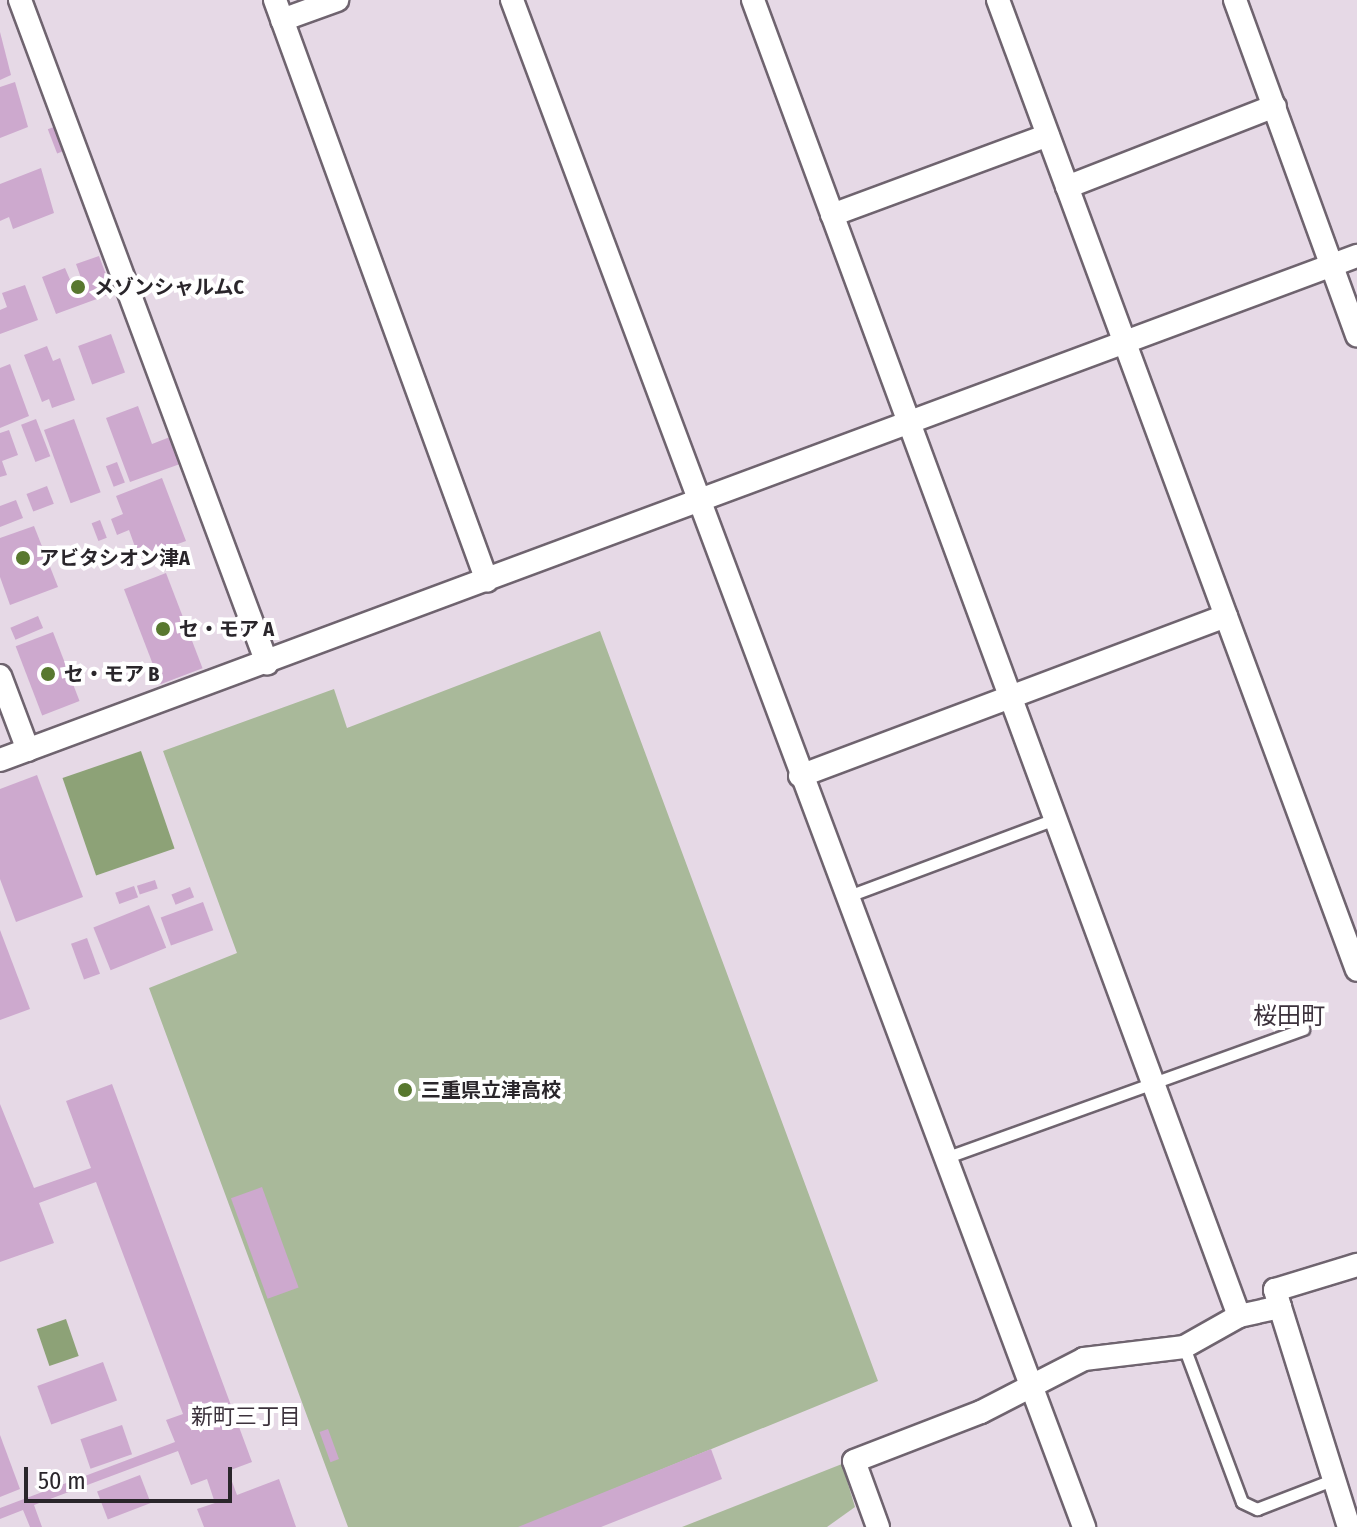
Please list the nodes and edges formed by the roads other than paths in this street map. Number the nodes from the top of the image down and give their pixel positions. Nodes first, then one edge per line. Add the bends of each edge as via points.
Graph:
1 (20, 0) edge
2 (337, 0) edge
3 (512, 0) edge
4 (753, 0) edge
5 (998, 0) edge
6 (1235, 0) edge
7 (278, 10) edge
8 (1275, 106) junction
9 (1048, 135) junction
10 (1067, 187) junction
11 (832, 215) junction
12 (1357, 256) edge
13 (1331, 266) junction
14 (1357, 336) edge
15 (1125, 343) junction
16 (909, 423) junction
17 (698, 503) junction
18 (487, 581) junction
19 (1226, 616) junction
20 (267, 663) junction
21 (0, 676) edge
22 (1011, 697) junction
23 (28, 750) junction
24 (0, 760) edge
25 (800, 776) junction
26 (1055, 819) junction
27 (845, 898) junction
28 (1357, 970) edge
29 (1303, 1029) dead end
30 (1153, 1081) junction
31 (942, 1159) junction
32 (1357, 1265) edge
33 (1280, 1307) junction
34 (1239, 1316) junction
35 (1184, 1347) junction
36 (1033, 1388) junction
37 (1332, 1480) junction
38 (871, 1524) edge
39 (1084, 1527) edge
40 (1349, 1527) edge

1 - 20 street
2 - 7 street
3 - 17 street
4 - 11 street
5 - 9 street
6 - 8 street
7 - 18 street
8 - 10 street
8 - 13 street
9 - 10 street
9 - 11 street
10 - 15 street
11 - 16 street
12 - 13 street
13 - 14 street
13 - 15 street
15 - 16 street
15 - 19 street
16 - 17 street
16 - 22 street
17 - 18 street
17 - 25 street
18 - 20 street
19 - 22 street
19 - 28 street
20 - 23 street
21 - 23 street
22 - 25 street
22 - 26 street
23 - 24 street
25 - 27 street
26 - 27 lane
26 - 30 street
27 - 31 street
29 - 30 lane
30 - 31 lane
30 - 34 street
31 - 36 street
32 - 33 street via 1275,1290
33 - 34 street
33 - 37 street
34 - 35 street
35 - 36 street via 1084,1359
35 - 37 lane via 1242,1502 1257,1509
36 - 38 street via 854,1461
36 - 39 street
37 - 40 street

